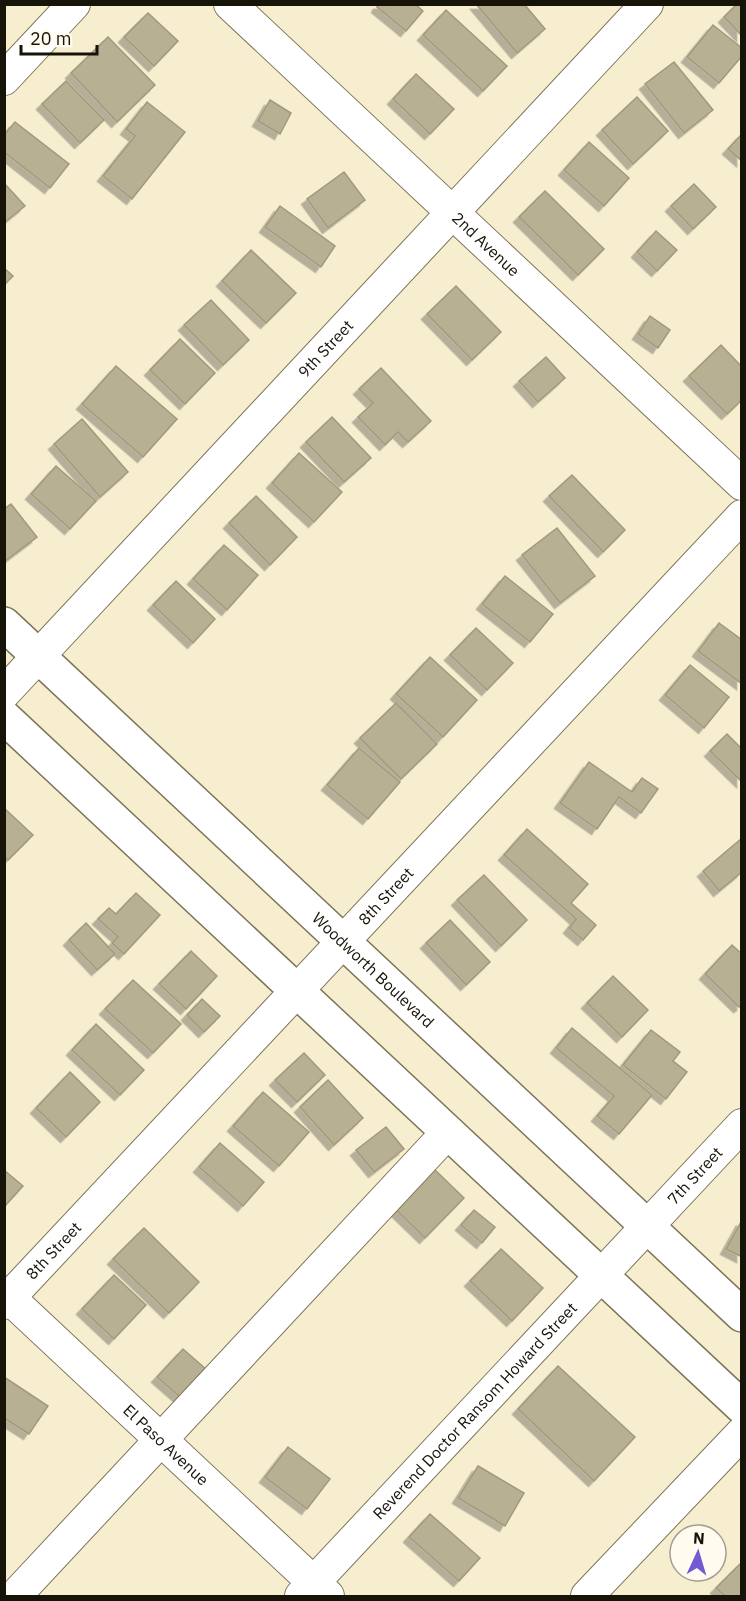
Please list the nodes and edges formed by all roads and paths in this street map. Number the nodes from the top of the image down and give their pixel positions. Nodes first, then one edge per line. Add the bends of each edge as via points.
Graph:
1 (74, 4) edge
2 (230, 4) edge
3 (647, 4) edge
4 (4, 79) edge
5 (453, 213) junction
6 (741, 484) edge
7 (741, 516) edge
8 (4, 624) edge
9 (39, 656) junction
10 (4, 693) edge
11 (4, 717) edge
12 (343, 941) junction
13 (296, 990) junction
14 (741, 1125) edge
15 (447, 1132) junction
16 (647, 1226) junction
17 (601, 1276) junction
18 (6, 1298) edge
19 (741, 1316) edge
20 (741, 1407) edge
21 (741, 1433) edge
22 (161, 1440) junction
23 (315, 1592) edge
24 (15, 1596) edge
25 (587, 1596) edge

1 - 4 street
2 - 5 street, 2nd Avenue
3 - 5 street, 9th Street
5 - 6 street, 2nd Avenue
5 - 9 street, 9th Street
7 - 12 street, 8th Street
8 - 9 main road, Woodworth Boulevard
9 - 10 street, 9th Street
9 - 12 main road, Woodworth Boulevard
11 - 13 main road
12 - 13 street, 8th Street
12 - 16 main road, Woodworth Boulevard
13 - 15 main road
13 - 18 street, 8th Street
14 - 16 street, 7th Street
15 - 17 main road
15 - 22 street
16 - 17 street, Reverend Doctor Ransom Howard Street
16 - 19 main road, Woodworth Boulevard
17 - 20 main road
17 - 23 street, Reverend Doctor Ransom Howard Street
18 - 22 street, El Paso Avenue
21 - 25 street
22 - 23 street, El Paso Avenue
22 - 24 street

